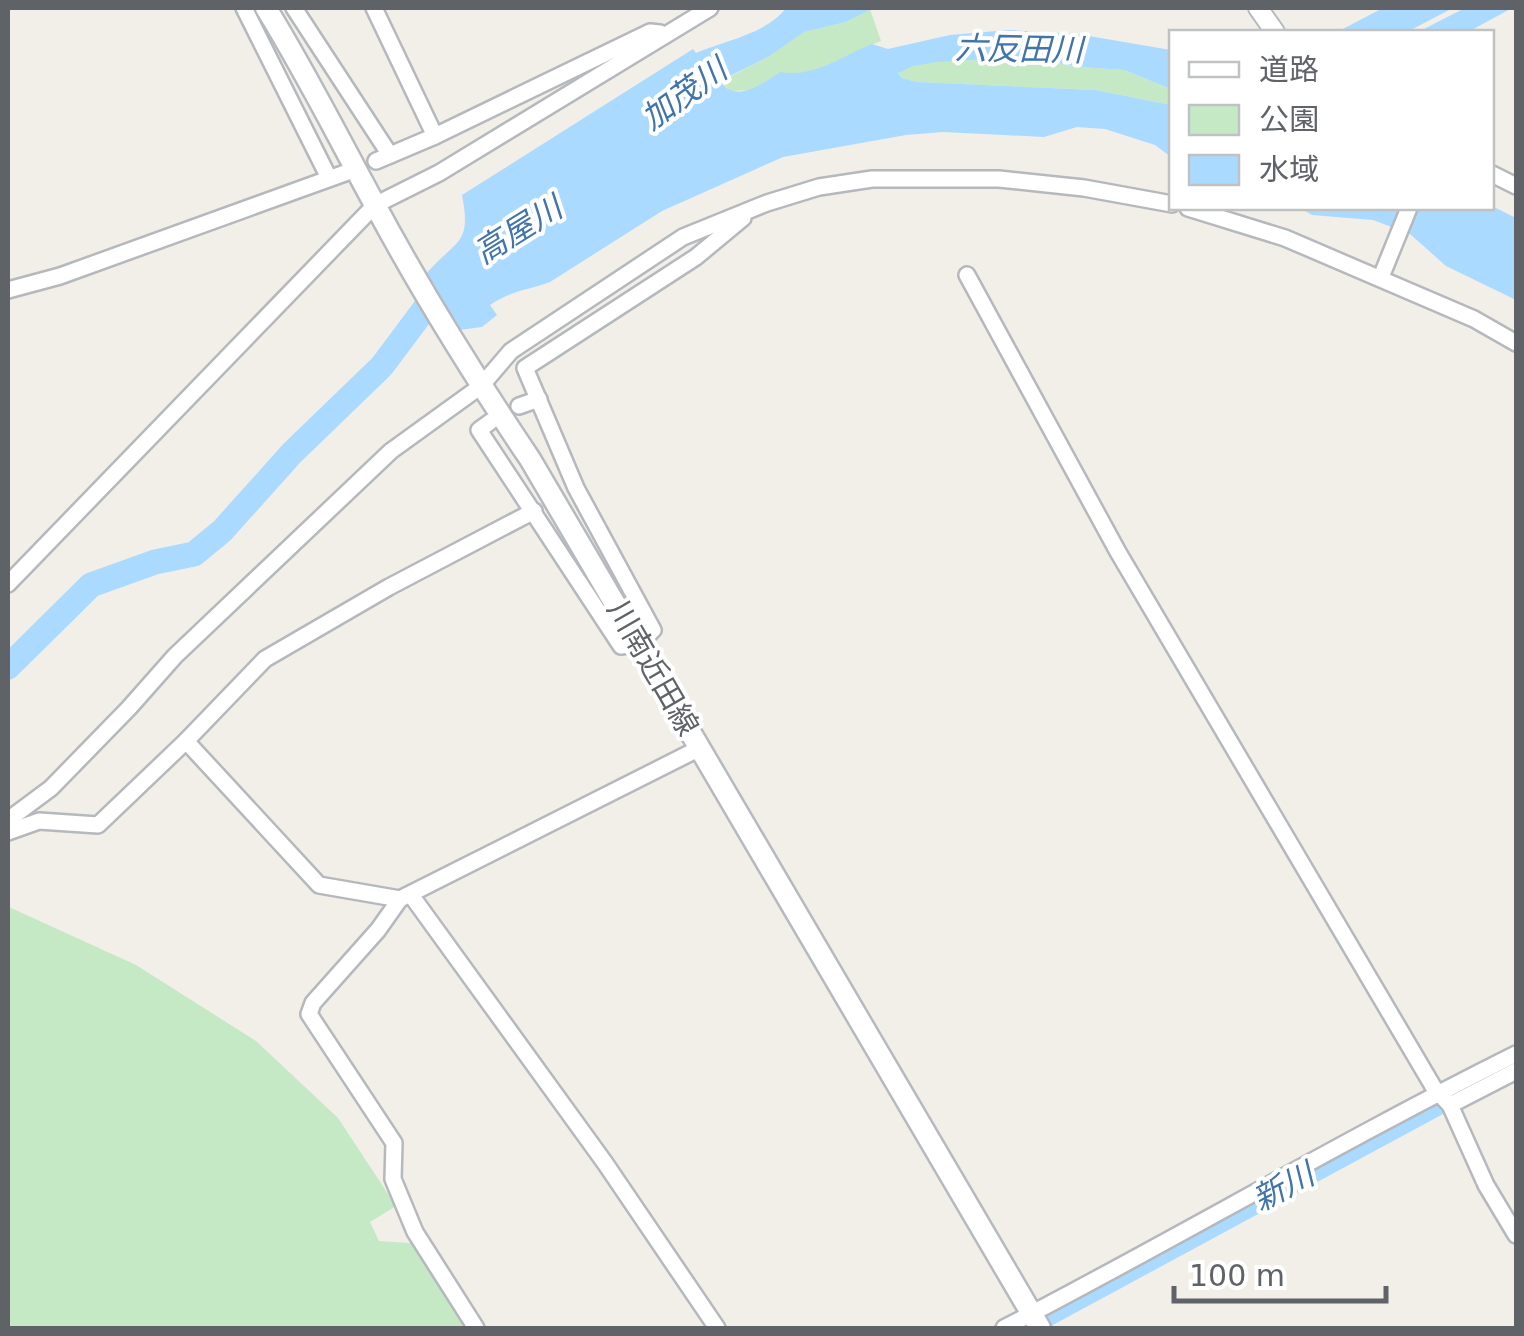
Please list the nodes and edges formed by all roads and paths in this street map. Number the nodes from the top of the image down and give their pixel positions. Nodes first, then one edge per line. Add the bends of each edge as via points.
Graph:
1 (244, 8) edge
2 (266, 8) edge
3 (294, 8) edge
4 (374, 8) edge
5 (710, 8) edge
6 (1258, 8) edge
7 (1274, 30) edge
8 (664, 34) junction
9 (435, 136) junction
10 (767, 202) junction
11 (1169, 203) edge
12 (1194, 210) edge
13 (1408, 210) edge
14 (379, 213) junction
15 (1383, 272) junction
16 (967, 275) dead end
17 (8, 290) edge
18 (1516, 343) edge
19 (477, 378) junction
20 (539, 399) junction
21 (519, 406) dead end
22 (490, 422) dead end
23 (534, 511) junction
24 (8, 584) edge
25 (639, 644) junction
26 (186, 741) junction
27 (700, 748) junction
28 (8, 820) edge
29 (8, 832) edge
30 (406, 897) junction
31 (1516, 1054) edge
32 (1516, 1071) edge
33 (1445, 1098) junction
34 (1516, 1235) edge
35 (1035, 1320) edge
36 (476, 1328) edge
37 (718, 1328) edge
38 (1004, 1328) edge

1 - 17 street via 337,174
2 - 14 main road, 川南近田線
3 - 9 street via 383,158
4 - 9 street
5 - 8 street
6 - 7 street
8 - 9 street via 650,32
8 - 14 street
10 - 11 street via 872,179 948,178 1067,186
10 - 19 street via 683,237
10 - 20 street via 765,210 742,218 696,256 525,368
12 - 15 street
13 - 15 street
14 - 19 main road, 川南近田線
14 - 24 street
15 - 18 street
16 - 33 street via 1118,552
19 - 25 main road, 川南近田線
19 - 28 street via 174,656 51,788
20 - 21 street
20 - 25 street via 576,488 653,630
22 - 23 street via 479,430
23 - 25 street via 621,646
23 - 26 street via 265,659
25 - 27 main road, 川南近田線
26 - 29 street via 98,825 39,821
26 - 30 street via 319,885
27 - 30 street
27 - 35 main road, 川南近田線
30 - 36 street via 309,1014 394,1143 393,1179 415,1232
30 - 37 street via 605,1163
31 - 33 street
32 - 33 street
33 - 34 street
33 - 35 street
35 - 38 street

